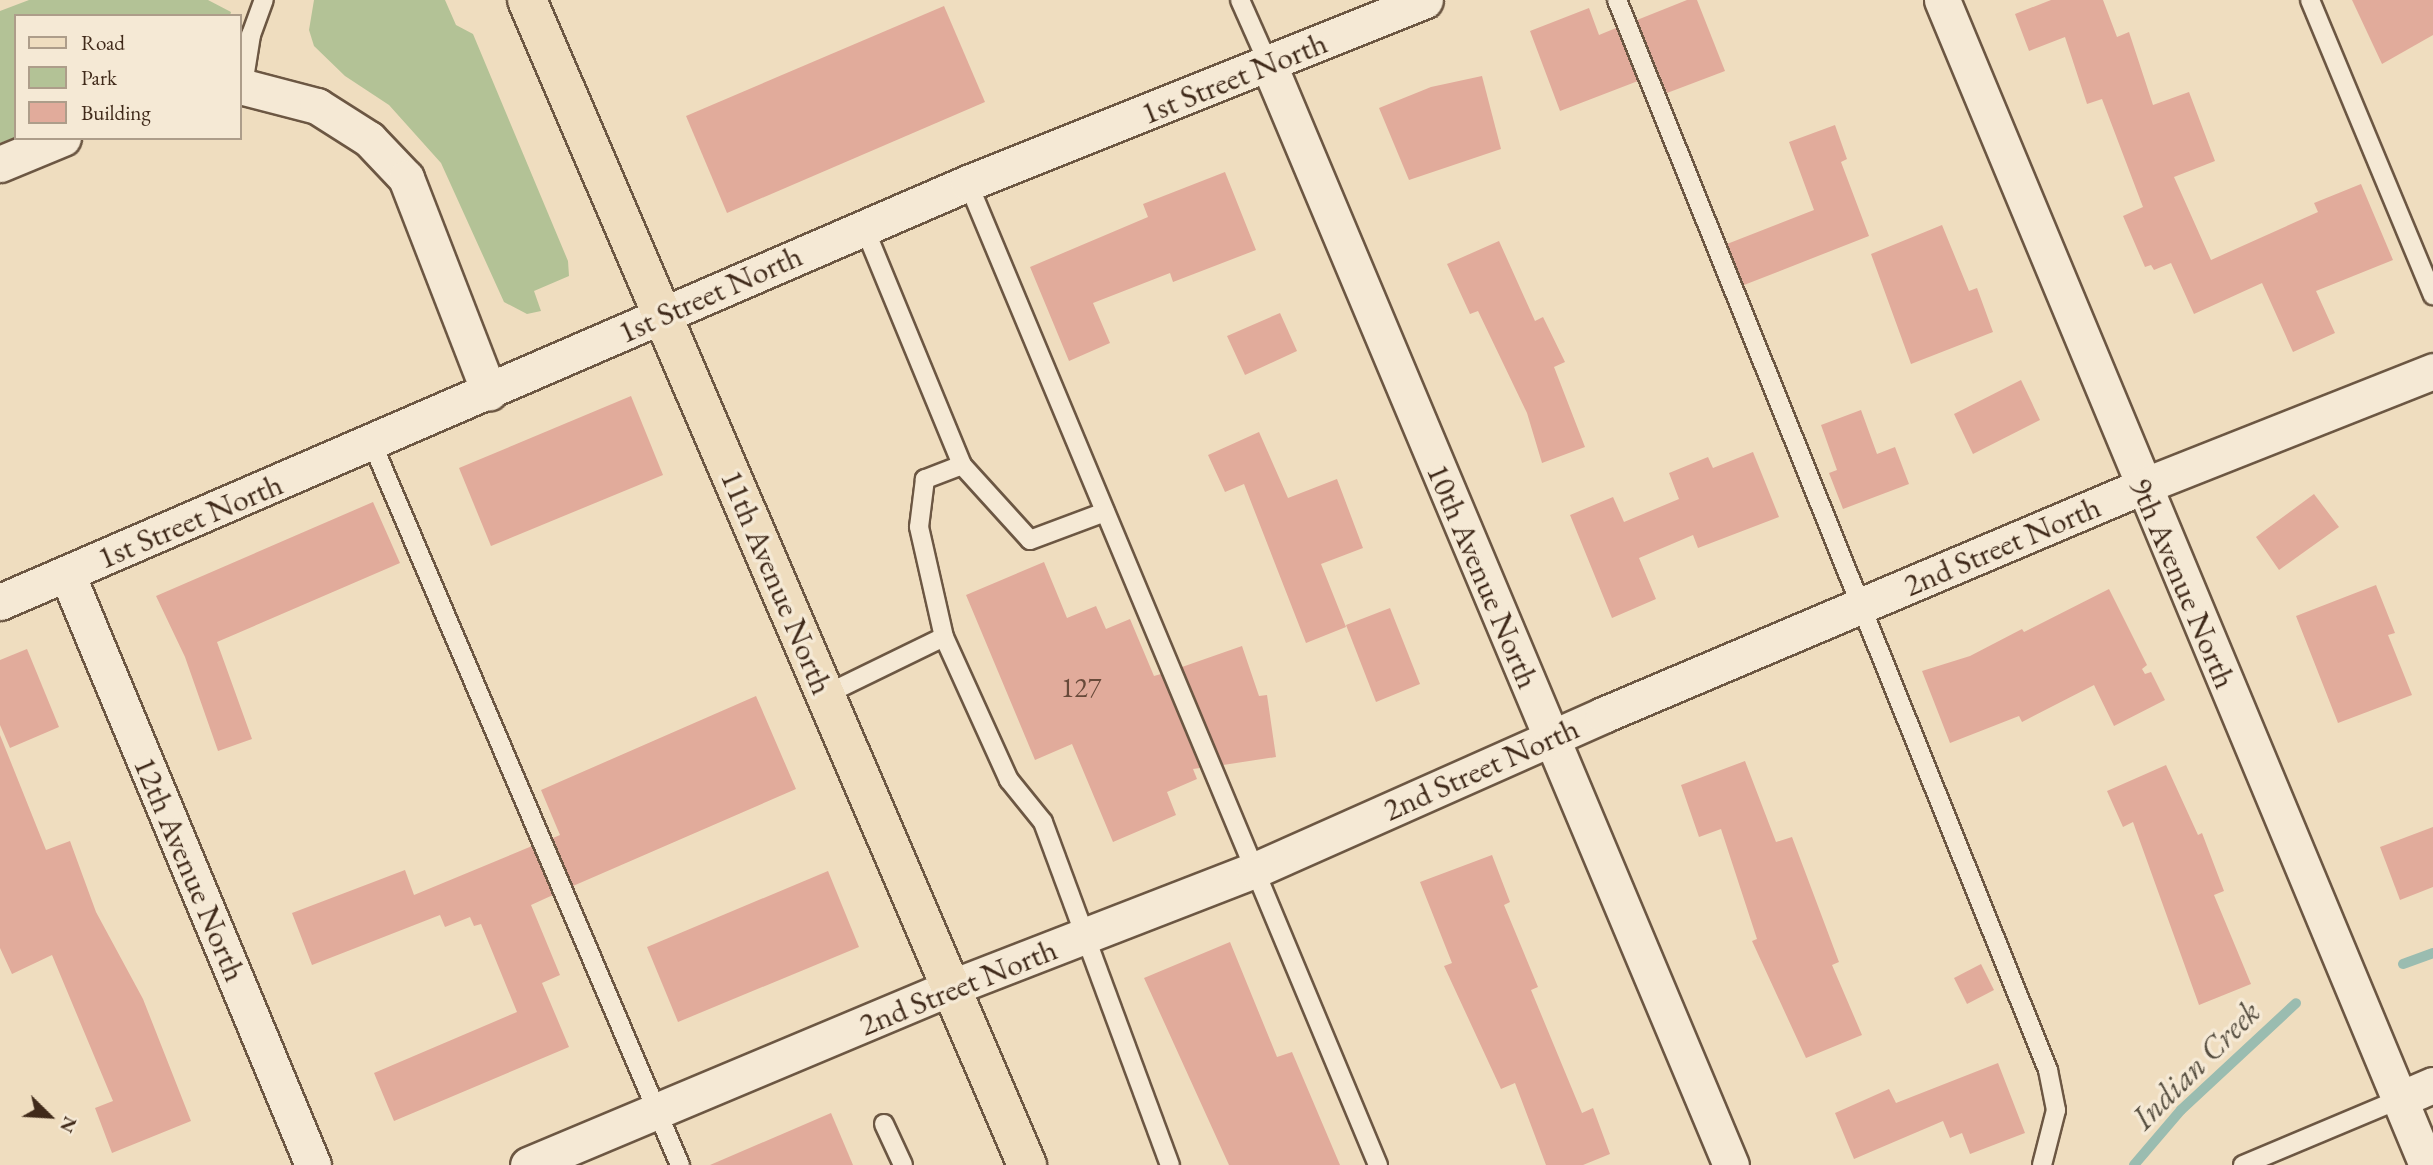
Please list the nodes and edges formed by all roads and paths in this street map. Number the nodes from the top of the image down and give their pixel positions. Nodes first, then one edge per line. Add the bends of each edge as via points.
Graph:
1 (264, 0) edge
2 (527, 0) edge
3 (1240, 0) edge
4 (1425, 0) edge
5 (1617, 0) edge
6 (1942, 0) edge
7 (2310, 0) edge
8 (1269, 65) junction
9 (242, 80) edge
10 (242, 85) edge
11 (58, 140) edge
12 (0, 164) edge
13 (968, 183) junction
14 (864, 227) junction
15 (2433, 295) edge
16 (662, 313) junction
17 (2433, 371) edge
18 (489, 392) junction
19 (372, 443) junction
20 (962, 465) junction
21 (2143, 486) junction
22 (1105, 512) junction
23 (67, 574) junction
24 (0, 602) edge
25 (1859, 606) junction
26 (944, 637) junction
27 (825, 695) junction
28 (1551, 739) junction
29 (1255, 870) junction
30 (1084, 936) junction
31 (950, 988) junction
32 (2433, 1085) edge
33 (2400, 1099) junction
34 (657, 1111) junction
35 (884, 1124) dead end
36 (313, 1165) edge
37 (528, 1165) edge
38 (680, 1165) edge
39 (903, 1165) edge
40 (1027, 1165) edge
41 (1170, 1165) edge
42 (1378, 1165) edge
43 (1731, 1165) edge
44 (2042, 1165) edge
45 (2243, 1165) edge
46 (2427, 1165) edge

1 - 9 lane
2 - 16 main road, 11th Avenue North
3 - 8 lane
4 - 8 street, 1st Street North
5 - 25 lane
6 - 21 street, 9th Avenue North
7 - 15 lane
8 - 13 street, 1st Street North
8 - 28 street, 10th Avenue North
10 - 18 street via 317,106 369,139 406,178
11 - 12 street
13 - 14 street, 1st Street North
13 - 22 lane
14 - 16 street, 1st Street North
14 - 20 lane
16 - 18 street, 1st Street North
16 - 27 main road, 11th Avenue North
17 - 21 street, 2nd Street North
18 - 19 street, 1st Street North
19 - 23 street, 1st Street North
19 - 34 lane
20 - 22 lane via 1030,540
20 - 26 lane via 925,480 919,527
21 - 25 street, 2nd Street North
21 - 33 street, 9th Avenue North
22 - 29 lane
23 - 24 street, 1st Street North
23 - 36 street, 12th Avenue North
25 - 28 street, 2nd Street North
25 - 44 lane via 2048,1070 2056,1110
26 - 27 lane
26 - 30 lane via 1009,780 1044,822
27 - 31 main road, 11th Avenue North
28 - 29 street, 2nd Street North
28 - 43 street, 10th Avenue North
29 - 30 street, 2nd Street North
29 - 42 lane
30 - 31 street, 2nd Street North
30 - 41 lane
31 - 34 street, 2nd Street North
31 - 40 main road, 11th Avenue North
32 - 33 street
33 - 45 lane
33 - 46 street, 9th Avenue North
34 - 37 street, 2nd Street North
34 - 38 lane
35 - 39 lane

